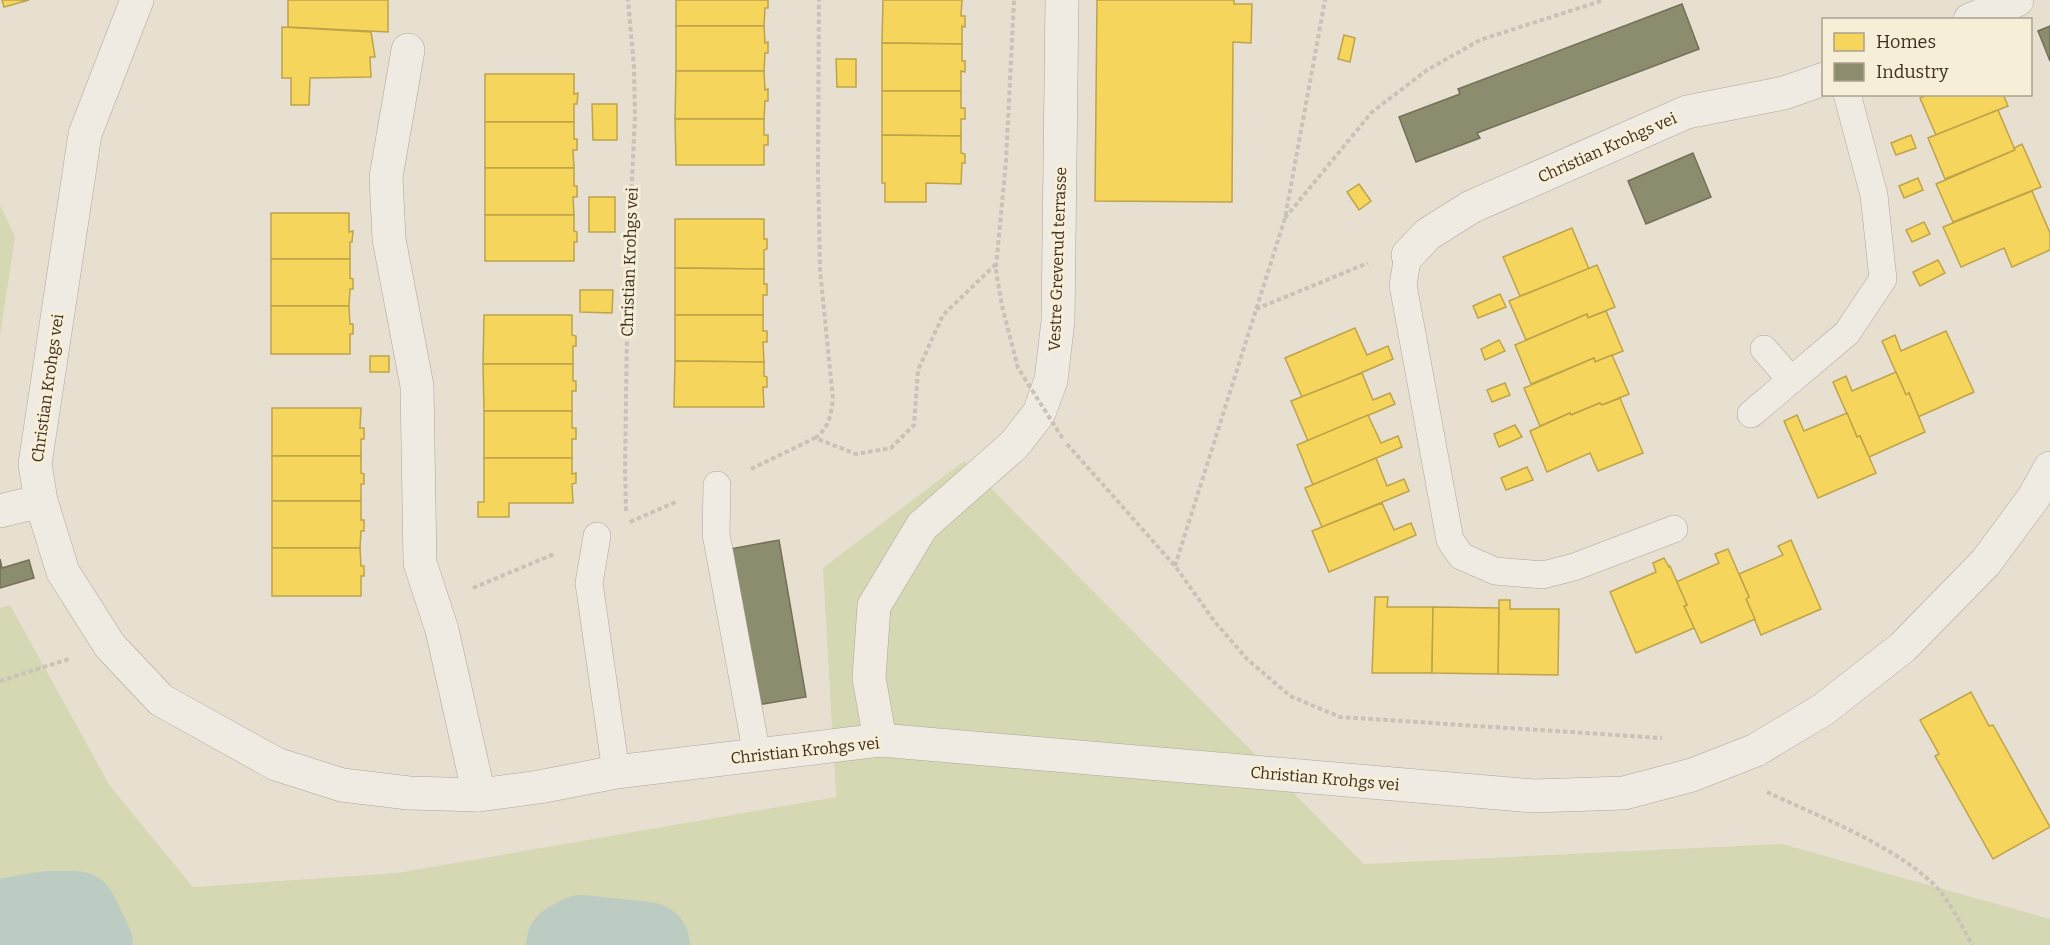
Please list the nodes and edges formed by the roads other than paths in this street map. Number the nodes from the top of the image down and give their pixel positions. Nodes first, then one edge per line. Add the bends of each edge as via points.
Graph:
1 (137, 0) edge
2 (1062, 0) edge
3 (2018, 0) edge
4 (1976, 18) edge
5 (408, 50) dead end
6 (1822, 80) edge
7 (1848, 96) edge
8 (1408, 255) joint
9 (1764, 350) dead end
10 (1791, 380) junction
11 (1751, 414) dead end
12 (2050, 468) edge
13 (717, 485) road end
14 (41, 501) junction
15 (0, 511) edge
16 (1674, 530) dead end
17 (597, 536) road end
18 (880, 740) junction
19 (757, 755) junction
20 (616, 772) junction
21 (479, 795) junction

1 - 14 street, Christian Krohgs vei via 85,135 35,464
2 - 18 street, Vestre Greverud terrasse via 1058,321 1051,380 1039,412 1014,445 922,526 874,606 869,678
3 - 4 street
5 - 21 street via 386,177 388,239 417,386 420,562 442,630
6 - 8 street, Christian Krohgs vei via 1784,93 1688,112 1471,207 1428,234
7 - 10 lane via 1874,195 1883,279 1847,333
8 - 16 lane via 1403,285 1450,540 1461,556 1496,571 1543,575
9 - 10 lane
10 - 11 lane
12 - 18 street, Christian Krohgs vei via 2034,497 1986,562 1903,647 1824,710 1756,750 1692,775 1624,793 1534,796
13 - 19 lane via 716,534
14 - 15 street
14 - 21 street, Christian Krohgs vei via 63,572 110,646 161,700 276,764 342,785 409,793
17 - 20 lane via 589,583
18 - 19 street, Christian Krohgs vei
19 - 20 street, Christian Krohgs vei
20 - 21 street, Christian Krohgs vei via 539,788

